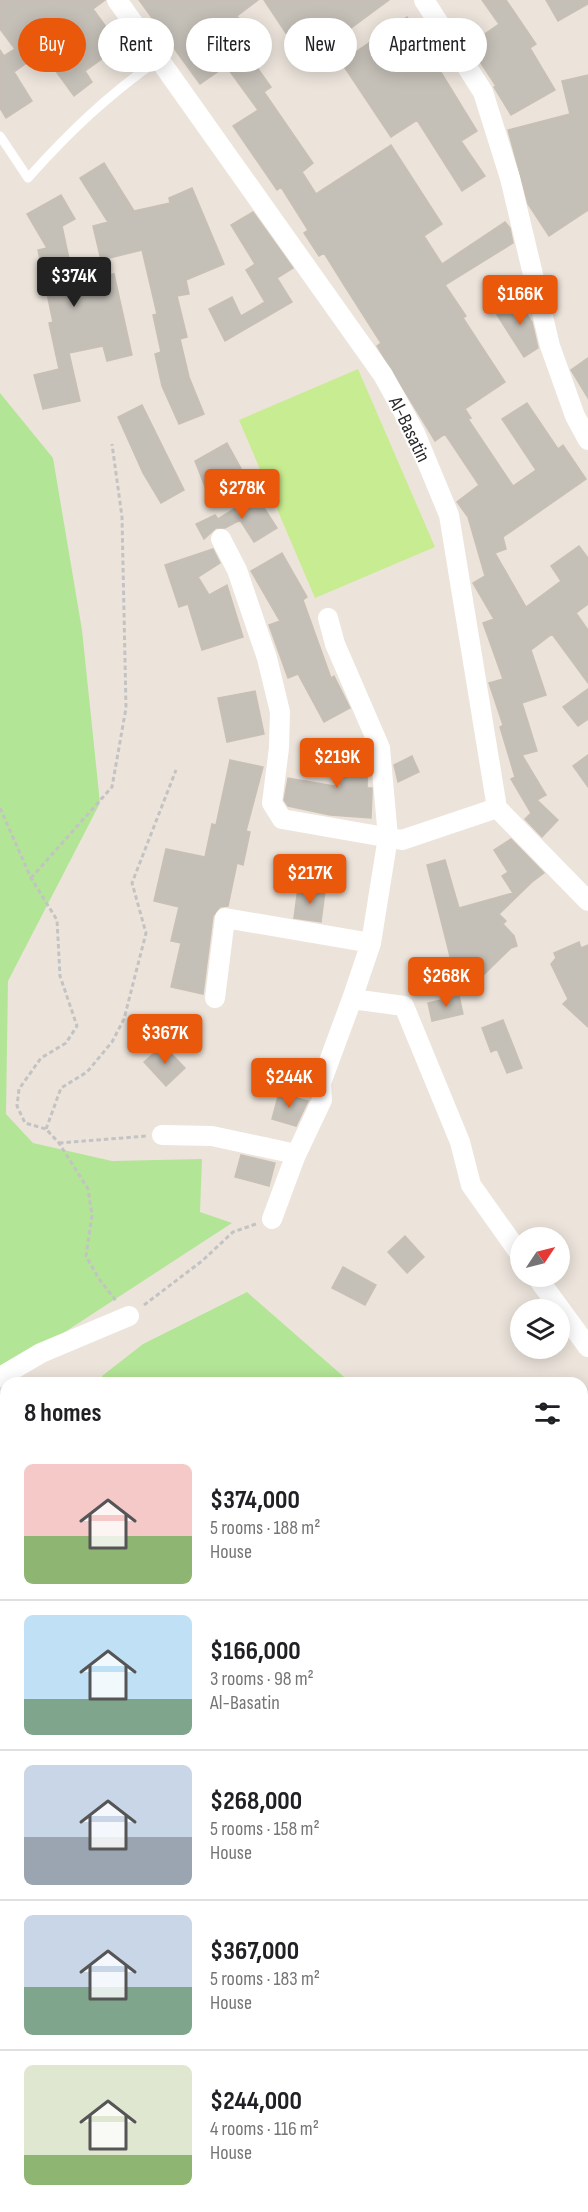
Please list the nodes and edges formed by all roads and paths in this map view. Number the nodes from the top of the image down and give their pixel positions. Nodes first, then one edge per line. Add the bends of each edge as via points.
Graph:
1 (117, 0) edge
2 (424, 0) edge
3 (130, 18) edge
4 (140, 72) edge
5 (168, 72) edge
6 (0, 136) edge
7 (588, 440) edge
8 (112, 444) dead end
9 (221, 539) dead end
10 (328, 618) dead end
11 (176, 770) dead end
12 (0, 808) edge
13 (496, 808) junction
14 (388, 837) junction
15 (31, 878) junction
16 (588, 901) edge
17 (371, 944) junction
18 (215, 998) dead end
19 (352, 999) junction
20 (46, 1129) junction
21 (162, 1135) joint
22 (59, 1143) junction
23 (296, 1154) junction
24 (272, 1219) joint
25 (510, 1240) edge
26 (544, 1287) edge
27 (129, 1316) junction
28 (588, 1347) edge
29 (0, 1377) edge

1 - 3 street, Al-Basatin
2 - 7 street via 483,92 510,178 550,346 575,416
4 - 6 lane via 75,126 28,178
5 - 13 street, Al-Basatin via 383,375 415,433 449,515
8 - 15 path via 122,517 126,708 112,787
9 - 14 street via 237,570 267,658 280,712 272,802 282,819
10 - 14 street via 335,644 380,747
11 - 20 path via 132,883 146,933 124,1019 112,1042 87,1072 61,1088
12 - 15 path
13 - 14 street via 402,840
13 - 16 street
14 - 17 street
15 - 20 path via 57,920 60,976 77,1026 66,1043 40,1058 19,1089 16,1106 25,1123
17 - 18 street via 225,918
17 - 19 street
19 - 23 street via 321,1083 322,1100
19 - 25 street via 404,1006 460,1142 471,1185
20 - 22 path
21 - 22 path
21 - 23 street via 212,1136
22 - 27 path via 88,1190 92,1215 86,1256 99,1280
23 - 24 street
24 - 27 path via 233,1232 202,1261
26 - 28 street
27 - 29 street via 41,1353

